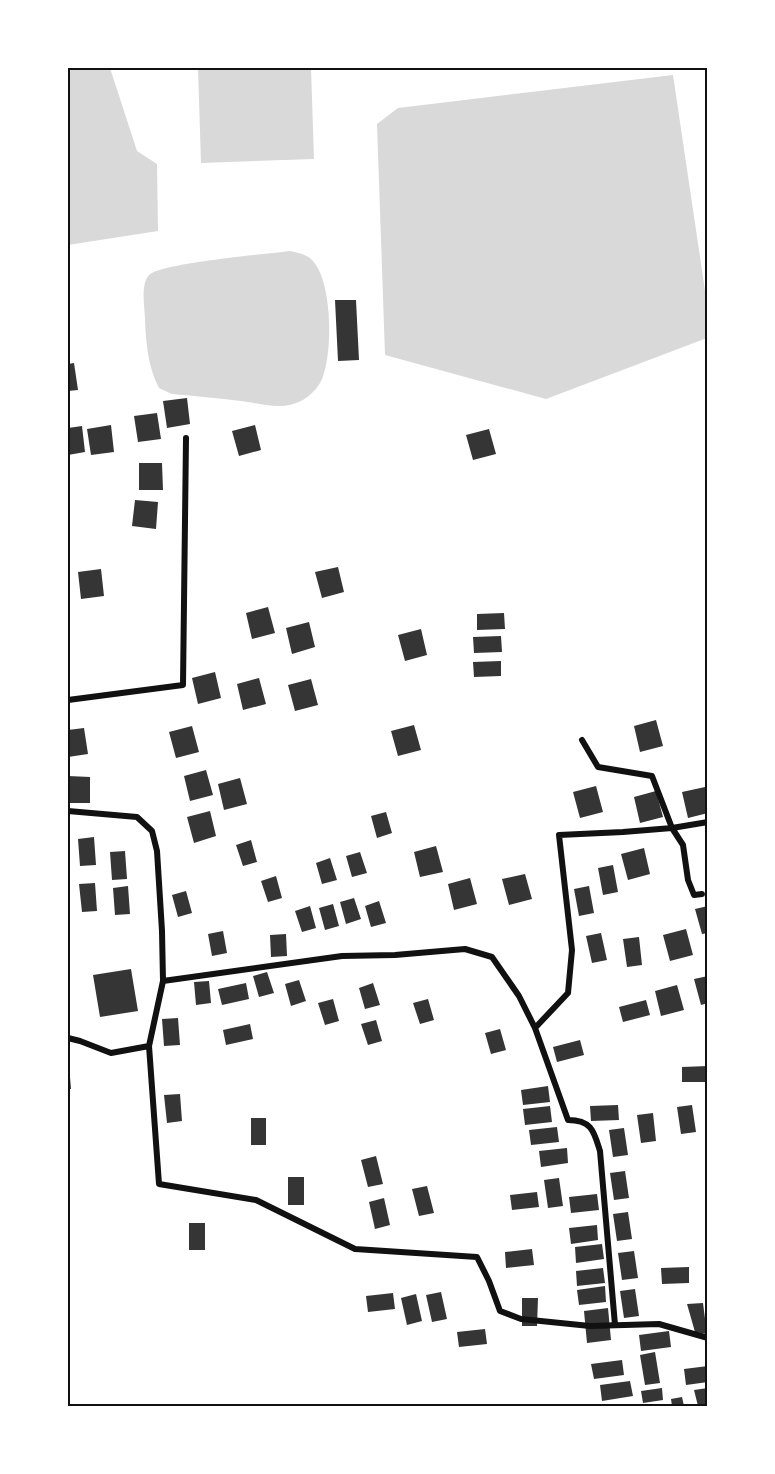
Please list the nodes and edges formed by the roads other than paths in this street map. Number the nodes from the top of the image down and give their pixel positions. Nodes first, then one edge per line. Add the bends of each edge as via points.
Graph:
1 (186, 438) dead end
2 (68, 700) edge
3 (582, 740) dead end
4 (68, 811) edge
5 (708, 822) edge
6 (672, 828) junction
7 (702, 894) dead end
8 (163, 981) junction
9 (535, 1029) junction
10 (68, 1038) edge
11 (148, 1046) junction
12 (615, 1325) junction
13 (708, 1338) edge

1 - 2 street via 183,685
3 - 6 street via 598,767 652,776
4 - 8 street via 137,816 152,831 157,851
5 - 6 street
6 - 7 street via 683,845 694,895
6 - 9 street via 559,835 572,950 568,993
8 - 9 street via 311,959 465,949 492,957 519,996
8 - 11 street
9 - 12 street via 568,1120 579,1120 593,1128 600,1151
10 - 11 street via 111,1053
11 - 12 street via 159,1184 256,1200 355,1249 477,1257 500,1311 521,1319
12 - 13 street via 659,1324

